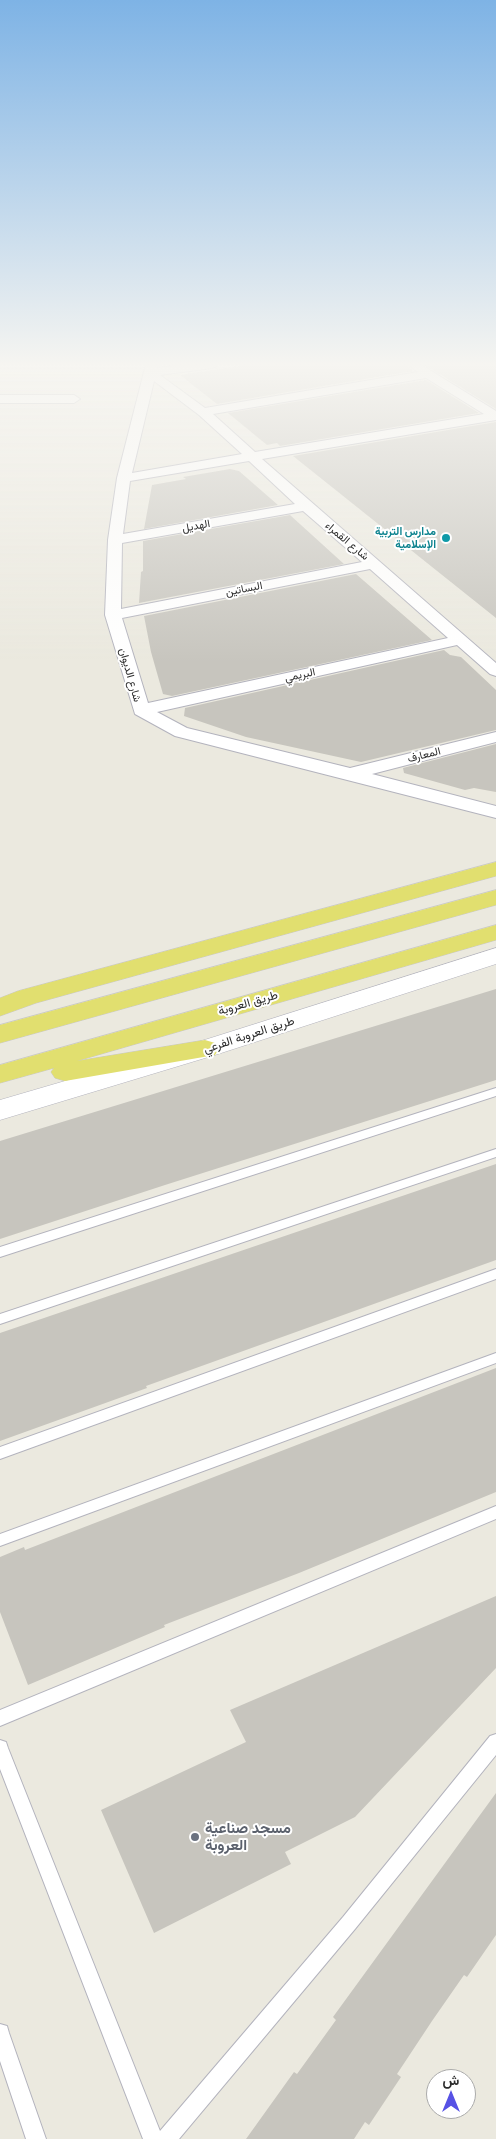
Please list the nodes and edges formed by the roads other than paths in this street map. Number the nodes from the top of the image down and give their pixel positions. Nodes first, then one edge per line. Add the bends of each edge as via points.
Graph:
1 (127, 464) edge
2 (210, 464) edge
3 (260, 464) edge
4 (124, 478) junction
5 (306, 506) junction
6 (115, 540) junction
7 (375, 564) junction
8 (113, 615) junction
9 (460, 640) junction
10 (496, 671) edge
11 (141, 710) junction
12 (496, 737) edge
13 (352, 774) junction
14 (496, 812) edge
15 (496, 869) edge
16 (496, 897) edge
17 (496, 932) edge
18 (496, 956) edge
19 (27, 997) joint
20 (0, 1006) edge
21 (0, 1034) edge
22 (205, 1049) junction
23 (0, 1074) edge
24 (0, 1086) edge
25 (496, 1092) edge
26 (0, 1110) edge
27 (496, 1153) edge
28 (0, 1252) edge
29 (496, 1274) edge
30 (0, 1319) edge
31 (496, 1358) edge
32 (0, 1453) edge
33 (496, 1512) edge
34 (0, 1540) edge
35 (0, 1718) edge
36 (496, 1742) edge
37 (0, 1748) edge
38 (0, 2033) edge
39 (36, 2139) edge
40 (153, 2139) edge
41 (166, 2139) edge

1 - 4 street, شارع الديوان
2 - 4 street
3 - 5 street, شارع القمراء
4 - 6 street, شارع الديوان
5 - 6 street, الهديل
5 - 7 street, شارع القمراء
6 - 8 street, شارع الديوان
7 - 8 street, البساتين
7 - 9 street, شارع القمراء
8 - 11 street, شارع الديوان
9 - 10 street, شارع القمراء
9 - 11 street, البريمي
11 - 13 street, شارع الديوان via 180,732
12 - 13 street, المعارف
13 - 14 street, شارع الديوان
15 - 19 main road
16 - 21 main road
17 - 23 main road, طريق العروبة
18 - 22 street, طريق العروبة الفرعي
19 - 20 street
22 - 24 main road via 95,1066
22 - 26 street, طريق العروبة الفرعي
25 - 28 lane
27 - 30 lane
29 - 32 lane
31 - 34 lane
33 - 35 lane
36 - 41 lane via 349,1923
37 - 40 lane
38 - 39 lane

